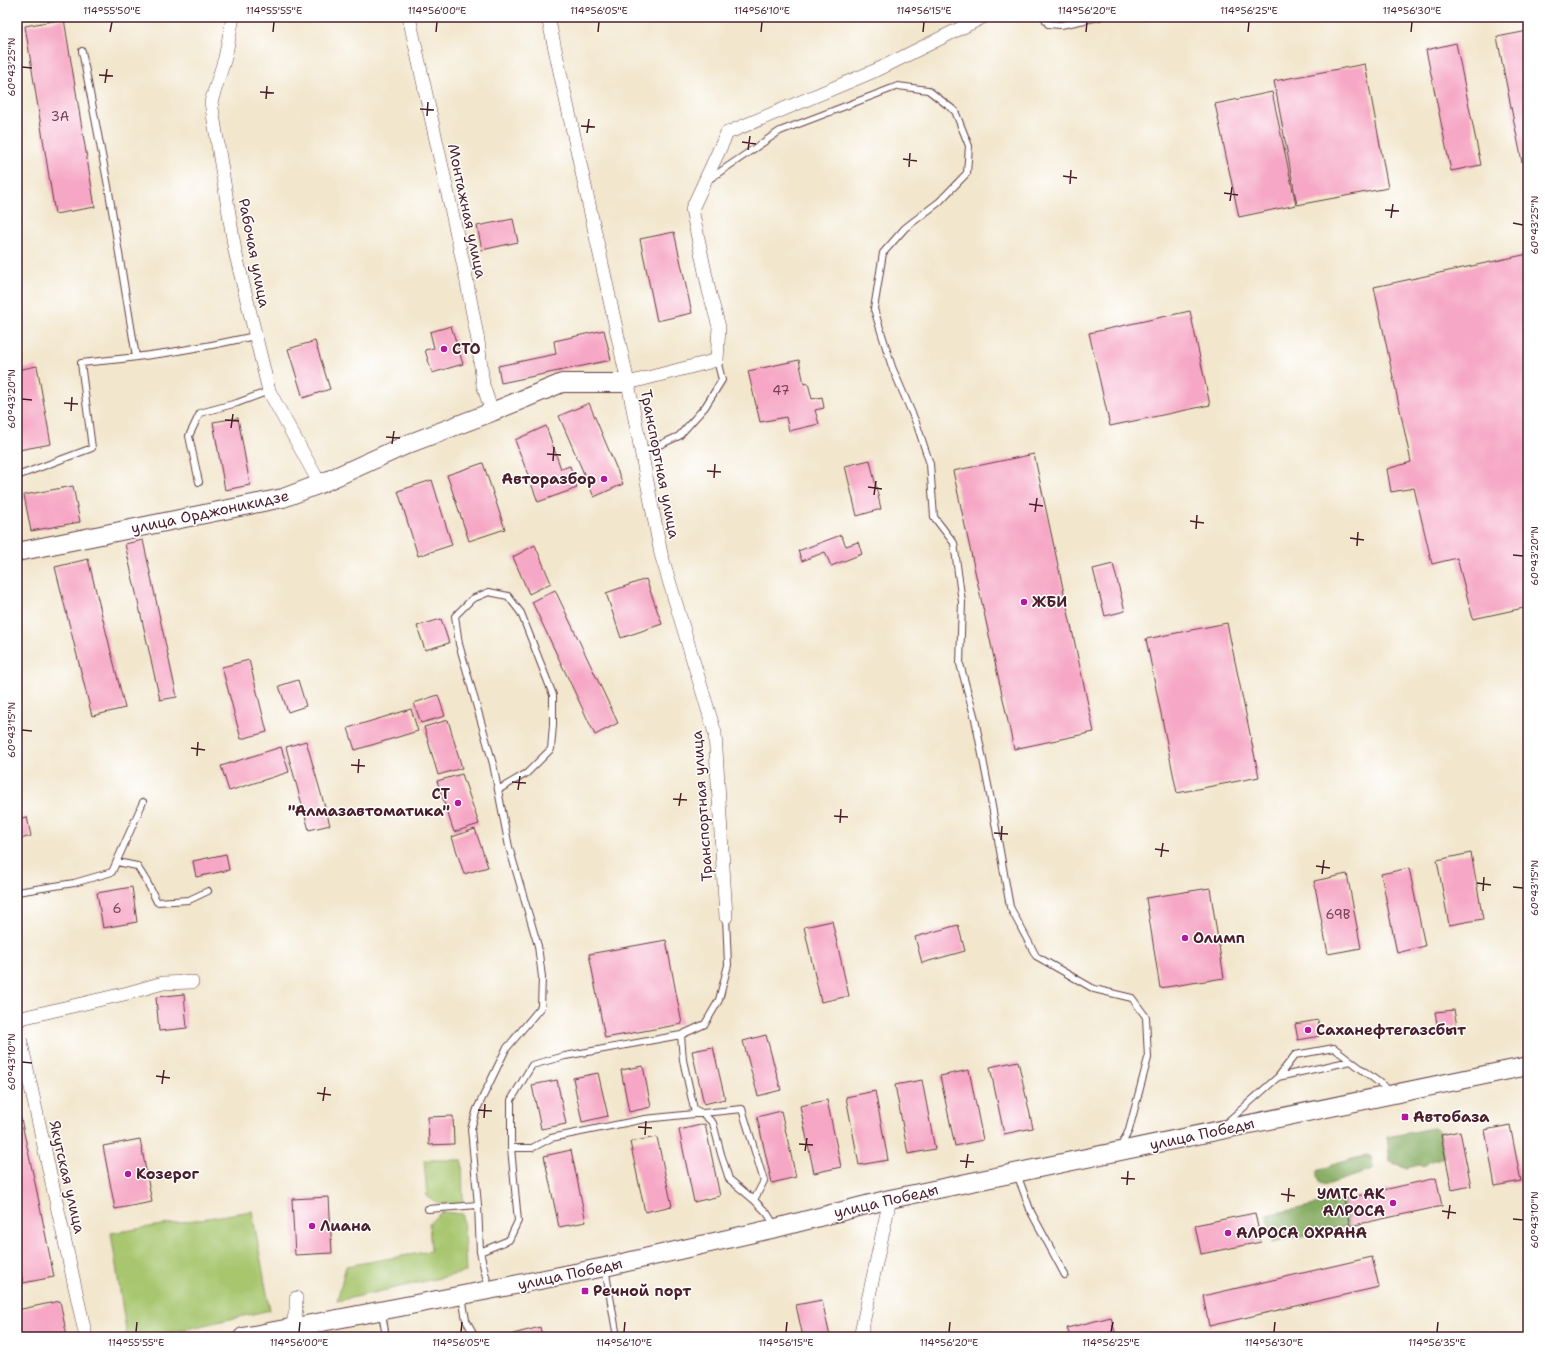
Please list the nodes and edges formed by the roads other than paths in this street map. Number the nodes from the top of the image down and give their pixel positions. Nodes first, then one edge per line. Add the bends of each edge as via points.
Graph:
1 (233, 17) edge
2 (409, 17) edge
3 (548, 17) edge
4 (983, 17) edge
5 (1044, 17) edge
6 (1099, 17) edge
7 (82, 51) dead end
8 (704, 182) junction
9 (255, 336) junction
10 (136, 357) junction
11 (717, 360) junction
12 (628, 383) junction
13 (269, 391) junction
14 (492, 412) junction
15 (641, 450) junction
16 (17, 476) edge
17 (199, 482) dead end
18 (320, 484) junction
19 (17, 552) edge
20 (498, 790) junction
21 (143, 802) dead end
22 (116, 862) junction
23 (208, 891) dead end
24 (17, 892) edge
25 (726, 917) joint
26 (192, 982) dead end
27 (17, 1019) edge
28 (17, 1024) edge
29 (681, 1035) junction
30 (1351, 1061) junction
31 (1528, 1066) edge
32 (1278, 1077) junction
33 (1394, 1095) junction
34 (702, 1113) junction
35 (1217, 1131) junction
36 (511, 1148) junction
37 (1118, 1151) junction
38 (1017, 1172) junction
39 (890, 1199) junction
40 (754, 1200) junction
41 (478, 1205) junction
42 (428, 1210) dead end
43 (776, 1228) junction
44 (480, 1252) junction
45 (605, 1267) junction
46 (1065, 1276) dead end
47 (489, 1290) junction
48 (461, 1295) junction
49 (296, 1298) dead end
50 (381, 1310) junction
51 (292, 1328) junction
52 (472, 1331) dead end
53 (86, 1337) edge
54 (243, 1337) edge
55 (386, 1337) edge
56 (618, 1337) edge
57 (860, 1337) edge

1 - 9 street, Рабочая улица via 225,58 211,102 235,251
2 - 14 street, Монтажная улица via 464,267 478,341 483,385
3 - 12 street, Транспортная улица
4 - 8 street via 879,69 727,133
5 - 6 lane via 1048,24 1061,25
7 - 10 lane via 108,186
8 - 11 street via 692,209 719,327
8 - 37 lane via 780,131 898,86 928,90 955,111 970,146 968,173 939,202 904,228 884,253 874,310 892,367 917,425 930,464 934,517 954,543 962,602 960,664 975,719 1010,907 1036,956 1094,989 1132,998 1146,1017 1148,1058 1129,1130
9 - 10 lane
9 - 13 street, Рабочая улица
10 - 16 lane via 81,363 92,448
11 - 12 street, улица Орджоникидзе
11 - 15 lane via 722,380 705,407 679,436
12 - 14 main road, улица Орджоникидзе via 562,383
12 - 15 street, Транспортная улица
13 - 17 lane via 200,412 189,436
13 - 18 street, Рабочая улица
14 - 18 main road, улица Орджоникидзе via 408,444
15 - 25 street, Транспортная улица via 661,554 715,733
18 - 19 main road, улица Орджоникидзе via 283,498
20 - 20 lane via 459,644 456,616 472,599 489,592 508,596 521,612 553,695 551,749 527,773
20 - 41 lane via 509,847 538,946 542,977 541,1007 506,1049 477,1109 471,1129
21 - 22 lane
22 - 23 lane via 137,866 157,902 189,900
22 - 24 lane via 112,872 74,883
25 - 29 lane via 728,965 719,1000 705,1024
26 - 27 street via 163,983
28 - 53 street, Якутская улица
29 - 34 lane via 683,1060 694,1109
29 - 36 lane via 565,1056 532,1065 511,1100
30 - 32 lane
30 - 32 lane via 1334,1048 1295,1055
30 - 33 lane
31 - 33 main road, улица Победы
32 - 35 lane
33 - 35 main road, улица Победы
34 - 36 lane via 645,1119 551,1138 532,1148
34 - 40 lane via 713,1123 730,1179
34 - 40 lane via 742,1109 764,1182
35 - 37 main road, улица Победы
36 - 44 lane via 518,1221 509,1240
37 - 38 main road, улица Победы
38 - 39 main road, улица Победы
38 - 46 lane via 1031,1212
39 - 43 main road, улица Победы
39 - 57 street
40 - 43 lane via 767,1213
41 - 42 lane
41 - 44 lane
43 - 45 main road, улица Победы
44 - 47 lane
45 - 47 main road, улица Победы
45 - 56 lane
47 - 48 main road, улица Победы
48 - 50 main road, улица Победы
48 - 52 lane via 466,1320
49 - 51 street
50 - 51 main road, улица Победы
50 - 55 lane
51 - 54 main road, улица Победы

